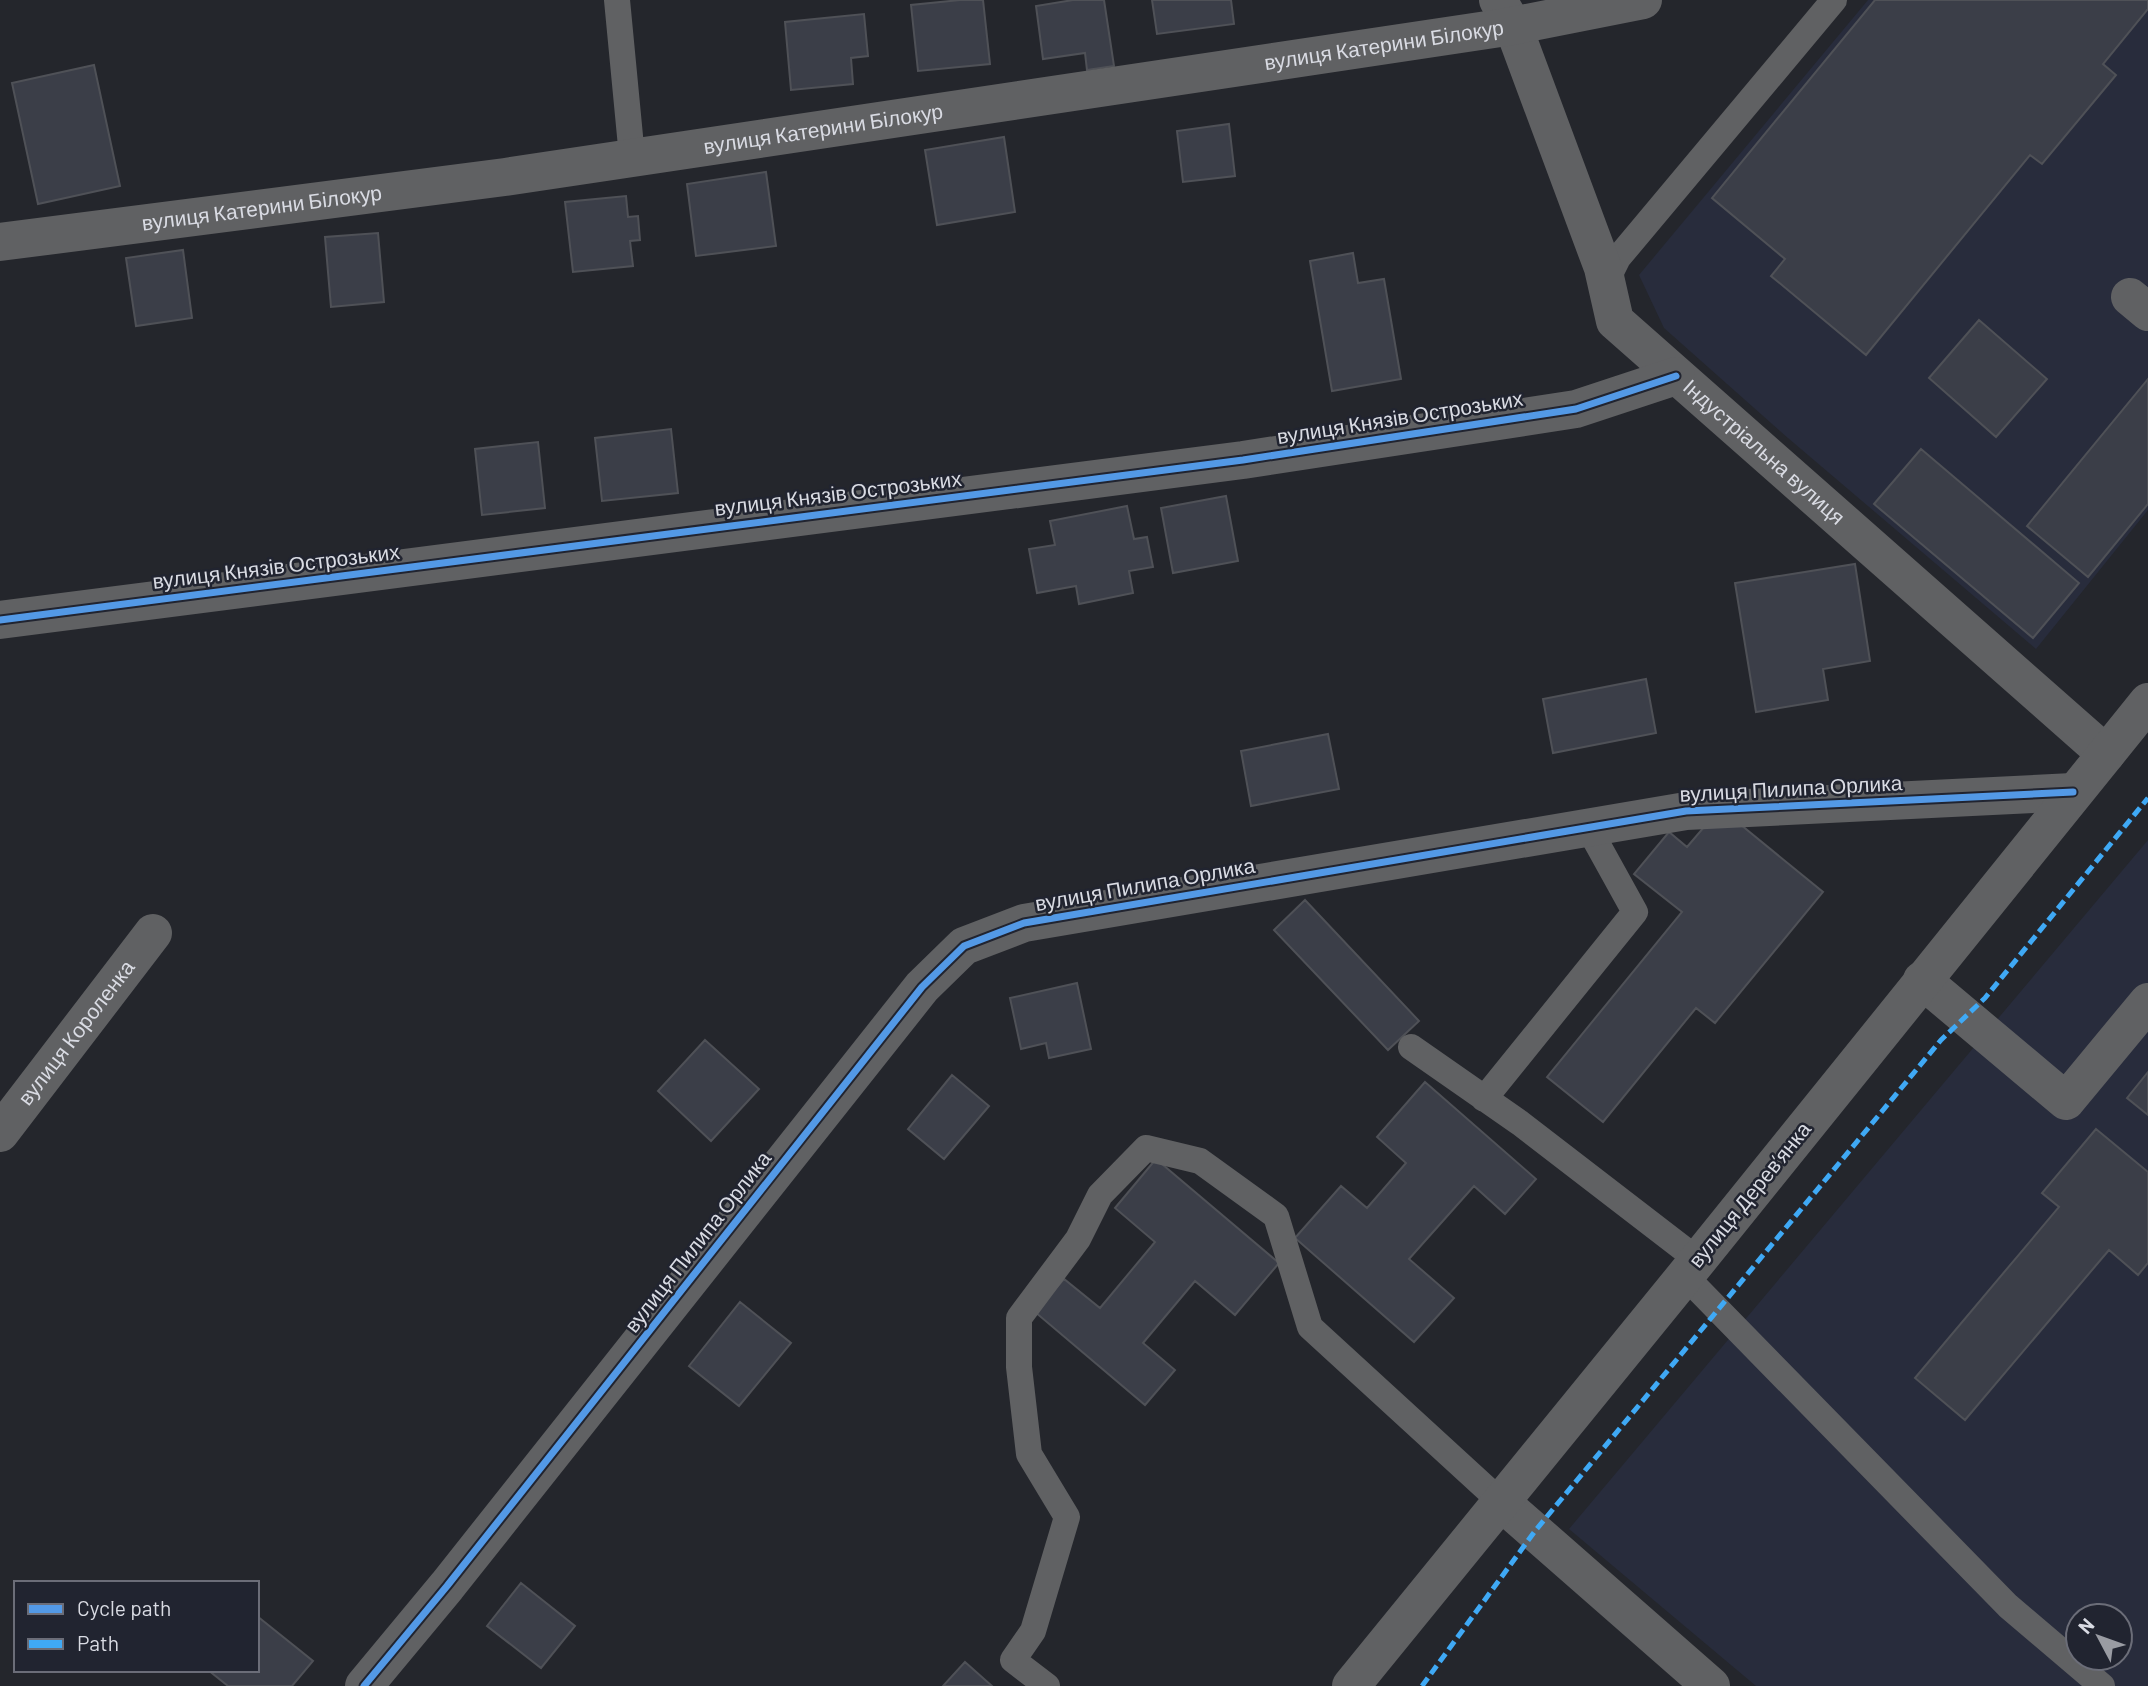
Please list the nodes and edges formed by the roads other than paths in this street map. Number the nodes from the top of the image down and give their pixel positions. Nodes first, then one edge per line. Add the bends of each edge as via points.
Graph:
1 (617, 0) edge
2 (1643, 0) edge
3 (1834, 0) edge
4 (1505, 13) edge
5 (632, 158) junction
6 (0, 242) edge
7 (1608, 288) junction
8 (1675, 376) junction
9 (0, 620) edge
10 (2148, 702) edge
11 (2106, 754) junction
12 (2073, 792) junction
13 (1588, 827) junction
14 (153, 933) dead end
15 (1922, 980) junction
16 (2148, 1002) edge
17 (1411, 1047) dead end
18 (1485, 1099) junction
19 (0, 1133) edge
20 (1692, 1268) junction
21 (1500, 1502) junction
22 (364, 1686) edge
23 (1047, 1686) edge
24 (1351, 1686) edge
25 (1711, 1686) edge
26 (2102, 1686) edge

1 - 5 lane
2 - 4 street, вулиця Катерини Білокур
3 - 7 lane via 1618,258
4 - 5 street, вулиця Катерини Білокур
4 - 7 street, Індустріальна вулиця
5 - 6 street, вулиця Катерини Білокур
7 - 8 street, Індустріальна вулиця via 1615,321
8 - 9 street, вулиця Князів Острозьких via 1576,409 1243,460
8 - 11 street, Індустріальна вулиця
10 - 11 street, вулиця Деревʼянка
11 - 12 street, вулиця Деревʼянка
12 - 13 street, вулиця Пилипа Орлика via 1686,811
12 - 15 street, вулиця Деревʼянка
13 - 18 lane via 1635,912
13 - 22 street, вулиця Пилипа Орлика via 1024,923 964,946 922,987
14 - 19 street, вулиця Короленка
15 - 16 street via 2066,1101
15 - 20 street, вулиця Деревʼянка
17 - 18 lane
18 - 20 lane
20 - 21 street, вулиця Деревʼянка
20 - 26 lane via 2008,1606
21 - 23 lane via 1343,1368 1310,1327 1276,1216 1200,1161 1146,1148 1100,1195 1078,1238 1019,1318 1019,1367 1029,1454 1067,1517 1033,1631 1013,1660
21 - 24 street, вулиця Деревʼянка
21 - 25 street

